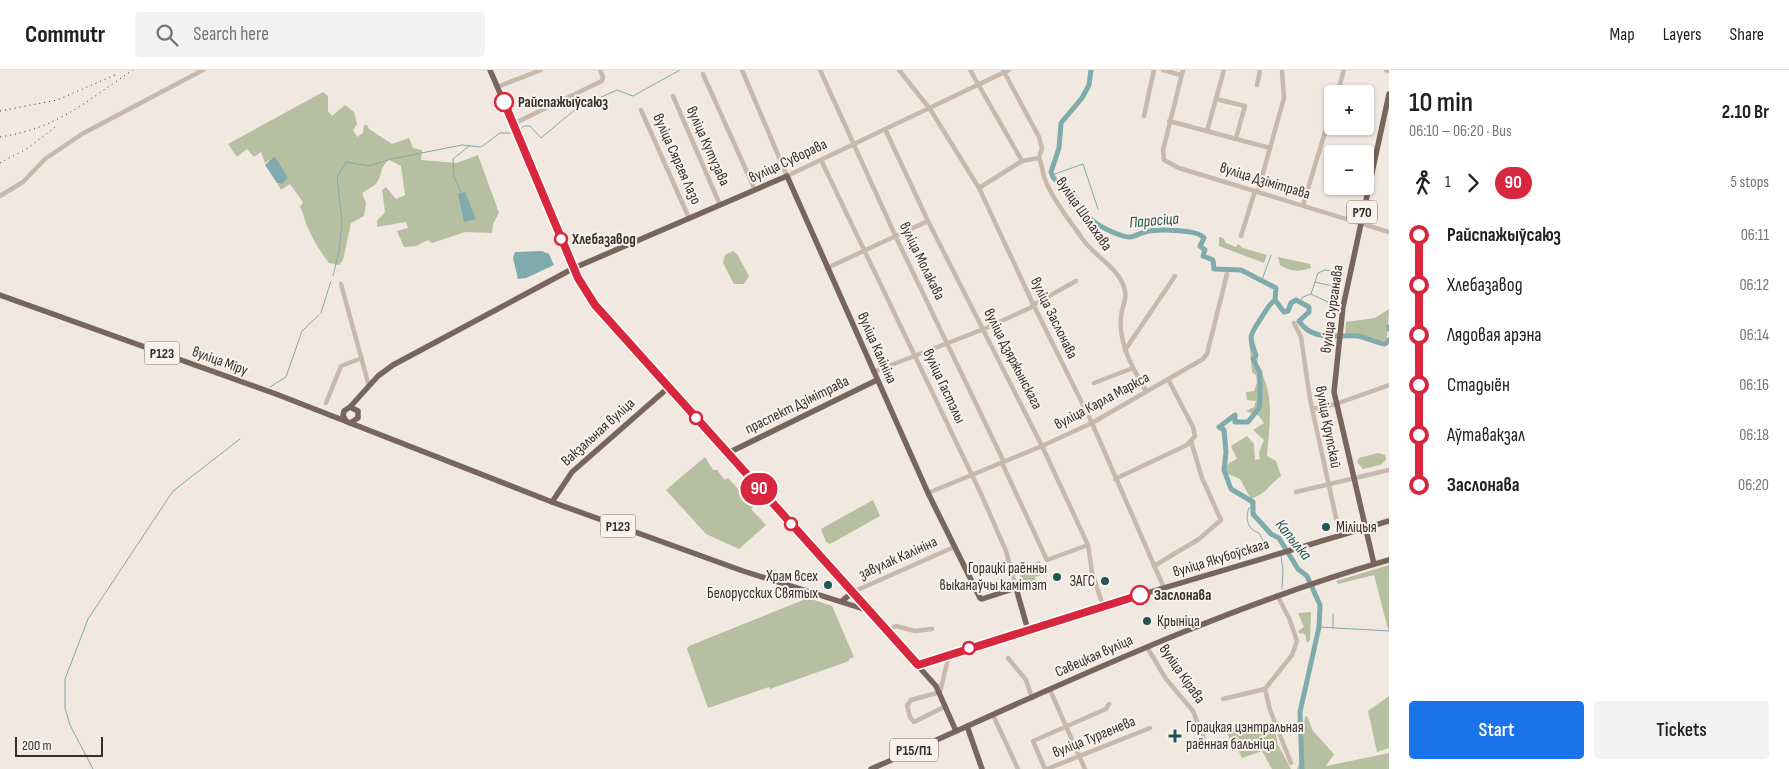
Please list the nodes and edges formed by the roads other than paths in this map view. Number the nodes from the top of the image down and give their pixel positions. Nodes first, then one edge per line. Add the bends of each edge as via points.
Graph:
1 (203, 70) edge
2 (490, 70) edge
3 (540, 70) edge
4 (600, 70) edge
5 (742, 70) edge
6 (820, 70) edge
7 (899, 70) edge
8 (970, 70) edge
9 (1154, 70) edge
10 (1163, 70) edge
11 (1224, 70) edge
12 (1260, 70) edge
13 (1282, 70) edge
14 (1344, 70) edge
15 (1005, 71) edge
16 (1182, 73) edge
17 (703, 74) dead end
18 (978, 84) junction
19 (1257, 85) dead end
20 (1340, 85) edge
21 (497, 87) junction
22 (1389, 94) edge
23 (673, 96) dead end
24 (1216, 99) junction
25 (930, 109) junction
26 (641, 110) dead end
27 (1144, 116) dead end
28 (1169, 121) junction
29 (513, 124) junction
30 (885, 130) junction
31 (1207, 132) junction
32 (1324, 135) edge
33 (1236, 138) junction
34 (854, 144) junction
35 (1270, 148) junction
36 (1039, 158) junction
37 (821, 160) junction
38 (1022, 161) junction
39 (787, 176) junction
40 (979, 188) junction
41 (755, 190) junction
42 (1257, 191) junction
43 (0, 196) edge
44 (720, 205) junction
45 (1304, 205) junction
46 (690, 218) junction
47 (928, 221) junction
48 (1360, 223) junction
49 (1389, 232) edge
50 (895, 235) junction
51 (1241, 236) dead end
52 (864, 250) junction
53 (574, 268) junction
54 (827, 268) junction
55 (1227, 274) dead end
56 (1175, 276) dead end
57 (1076, 281) dead end
58 (341, 284) dead end
59 (0, 295) edge
60 (1033, 306) junction
61 (1294, 323) dead end
62 (984, 329) junction
63 (947, 342) junction
64 (1125, 350) junction
65 (916, 356) junction
66 (362, 358) junction
67 (1133, 368) junction
68 (873, 372) junction
69 (1168, 379) junction
70 (877, 380) junction
71 (1094, 383) dead end
72 (1389, 385) edge
73 (369, 386) junction
74 (668, 387) junction
75 (364, 392) junction
76 (1146, 392) junction
77 (326, 403) dead end
78 (1336, 404) junction
79 (348, 408) junction
80 (1312, 409) junction
81 (323, 412) junction
82 (358, 413) junction
83 (348, 422) junction
84 (1092, 423) junction
85 (370, 430) junction
86 (1191, 441) junction
87 (1042, 446) junction
88 (728, 453) junction
89 (1003, 462) junction
90 (1389, 470) edge
91 (972, 476) junction
92 (1115, 479) junction
93 (1353, 479) junction
94 (1327, 485) junction
95 (1296, 492) dead end
96 (928, 493) junction
97 (552, 502) junction
98 (1389, 521) edge
99 (1364, 528) junction
100 (1340, 536) junction
101 (1088, 545) junction
102 (954, 547) junction
103 (1389, 560) edge
104 (1374, 564) junction
105 (1154, 566) junction
106 (1016, 588) junction
107 (1164, 588) junction
108 (853, 592) junction
109 (1277, 595) junction
110 (842, 601) junction
111 (1103, 606) junction
112 (870, 611) junction
113 (932, 629) dead end
114 (887, 630) junction
115 (1028, 630) junction
116 (1147, 647) junction
117 (949, 654) junction
118 (1008, 658) dead end
119 (918, 665) junction
120 (1264, 688) junction
121 (1050, 690) junction
122 (940, 692) junction
123 (1032, 698) junction
124 (1223, 699) dead end
125 (1109, 704) dead end
126 (946, 706) junction
127 (993, 715) junction
128 (967, 726) junction
129 (1067, 727) junction
130 (1150, 728) dead end
131 (956, 731) junction
132 (1206, 744) dead end
133 (1080, 756) junction
134 (1291, 764) dead end
135 (871, 769) edge
136 (982, 769) edge
137 (1018, 769) edge
138 (1046, 769) edge
139 (1084, 769) edge

1 - 43 street via 82,134 45,159 23,182
2 - 21 main road
3 - 21 street
4 - 29 street via 602,80
5 - 39 street, вуліца Калініна
6 - 34 street, вуліца Молакава
7 - 25 street, вуліца Заслонава
8 - 18 street
9 - 27 street
10 - 16 street
11 - 24 street
12 - 19 street
13 - 35 street via 1284,98
14 - 20 street
15 - 18 street, вуліца Суворава
15 - 36 street, вуліца Шолахава via 1039,137 1042,148
16 - 28 street
17 - 41 street
18 - 25 street, вуліца Суворава
18 - 38 street
21 - 29 main road
22 - 48 main road, вуліца Сурганава / Р70
23 - 44 street, вуліца Кутузава
24 - 31 street
24 - 33 street via 1245,106
25 - 30 street, вуліца Суворава
25 - 40 street, вуліца Заслонава
26 - 46 street, вуліца Сяргея Лазо
28 - 31 street
28 - 42 street, вуліца Дзімітрава via 1164,160 1179,168
29 - 53 main road
30 - 34 street, вуліца Суворава
30 - 47 street, вуліца Дзяржынскага
31 - 33 street
32 - 45 street
33 - 35 street
34 - 37 street, вуліца Суворава
34 - 50 street, вуліца Молакава
35 - 42 street
36 - 38 street
36 - 64 street, вуліца Шолахава via 1044,177 1070,220 1094,253 1119,276 1124,285 1126,299 1120,316
37 - 39 street, вуліца Суворава
37 - 52 street, вуліца Гастэлы
38 - 40 street
39 - 41 main road, вуліца Суворава
39 - 54 main road, вуліца Калініна
40 - 60 street, вуліца Заслонава
41 - 44 main road, вуліца Суворава
42 - 45 street, вуліца Дзімітрава
42 - 51 street
44 - 46 main road, вуліца Суворава
45 - 48 street, вуліца Дзімітрава
46 - 53 main road, вуліца Суворава
47 - 50 street
47 - 62 street, вуліца Дзяржынскага
48 - 49 street, вуліца Дзімітрава
48 - 78 main road, вуліца Сурганава / Р70 via 1343,306 1334,392
50 - 52 street
50 - 63 street, вуліца Молакава
52 - 54 street
52 - 65 street, вуліца Гастэлы
53 - 73 main road, вуліца Суворава via 393,364
53 - 74 main road via 595,305
54 - 68 main road, вуліца Калініна
55 - 69 street, вуліца Карла Маркса via 1207,354
56 - 64 street
57 - 60 street
58 - 66 street
59 - 81 main road, вуліца Міру / Р123
60 - 62 street
60 - 84 street, вуліца Заслонава
61 - 80 street, вуліца Крупскай via 1301,337
62 - 63 street
62 - 87 street, вуліца Дзяржынскага
63 - 65 street
63 - 89 street, вуліца Молакава
64 - 67 street, вуліца Шолахава
65 - 68 street
65 - 91 street, вуліца Гастэлы
66 - 73 street
66 - 77 street via 341,366
67 - 71 street
67 - 76 street, вуліца Шолахава
68 - 70 main road, вуліца Калініна
69 - 76 street, вуліца Карла Маркса
69 - 86 street via 1193,427 1195,436
70 - 88 main road, праспект Дзімітрава
70 - 96 main road, вуліца Калініна
72 - 78 street
73 - 75 main road, вуліца Суворава
74 - 88 main road
74 - 97 main road, Вакзальная вуліца via 572,472
75 - 79 main road, вуліца Суворава
75 - 82 main road
76 - 84 street, вуліца Карла Маркса
78 - 80 street
78 - 93 main road, вуліца Сурганава / Р70
79 - 81 main road
79 - 82 main road
79 - 83 main road via 343,415
80 - 94 street, вуліца Крупскай
81 - 83 main road, вуліца Міру / Р123
82 - 83 main road via 355,422
82 - 85 main road
83 - 85 main road, Р123
84 - 87 street, вуліца Карла Маркса
84 - 92 street, вуліца Заслонава
85 - 97 main road, Р123
86 - 92 street via 1179,450
86 - 105 street via 1202,478 1221,520 1200,540
87 - 89 street, вуліца Карла Маркса
87 - 101 street, вуліца Дзяржынскага
88 - 108 main road
89 - 91 street, вуліца Карла Маркса
89 - 101 street, вуліца Молакава via 1047,560
90 - 93 street
91 - 96 street, вуліца Карла Маркса
91 - 106 street, вуліца Гастэлы via 1006,551
92 - 105 street, вуліца Заслонава
93 - 94 street
93 - 99 main road, вуліца Сурганава / Р70
94 - 95 street
94 - 100 street, вуліца Крупскай
96 - 102 main road, вуліца Калініна
97 - 110 main road, Р123 via 743,571
98 - 99 main road, вуліца Якубоўскага
99 - 100 main road, вуліца Якубоўскага
99 - 104 main road, вуліца Сурганава
100 - 107 main road, вуліца Якубоўскага
101 - 111 street, вуліца Дзяржынскага via 1092,572
102 - 106 main road, вуліца Калініна via 980,598
102 - 108 street, завулак Калініна
103 - 104 main road, Савецкая вуліца / Р15/П1
104 - 109 main road, Савецкая вуліца / Р15/П1
105 - 107 street, вуліца Заслонава
106 - 115 main road, вуліца Гастэлы
107 - 111 main road, вуліца Якубоўскага
108 - 110 main road
108 - 112 main road
109 - 116 main road, Савецкая вуліца / Р15/П1
109 - 120 street via 1297,641 1292,655
110 - 112 main road, Р123
111 - 115 main road, вуліца Якубоўскага
112 - 114 main road, Р123
113 - 114 street via 914,631 896,626
114 - 119 main road, Р123
115 - 117 main road, вуліца Якубоўскага
116 - 121 main road, Савецкая вуліца / Р15/П1
116 - 132 street, вуліца Кірава via 1166,679 1193,711
117 - 119 main road, вуліца Якубоўскага
117 - 122 street
118 - 123 street via 1026,680
119 - 122 main road
120 - 124 street
120 - 134 street
121 - 123 main road, Савецкая вуліца / Р15/П1
121 - 129 street
122 - 126 main road
122 - 126 street via 908,703 910,717 914,722 919,721
123 - 127 main road, Савецкая вуліца / Р15/П1
125 - 129 street via 1106,709
126 - 131 main road
127 - 128 main road, Савецкая вуліца / Р15/П1
127 - 137 street
128 - 131 main road, Савецкая вуліца / Р15/П1
128 - 136 main road
129 - 133 street
129 - 138 street via 1033,741
130 - 133 street, вуліца Тургенева
131 - 135 main road, Савецкая вуліца / Р15/П1
133 - 138 street, вуліца Тургенева
133 - 139 street

